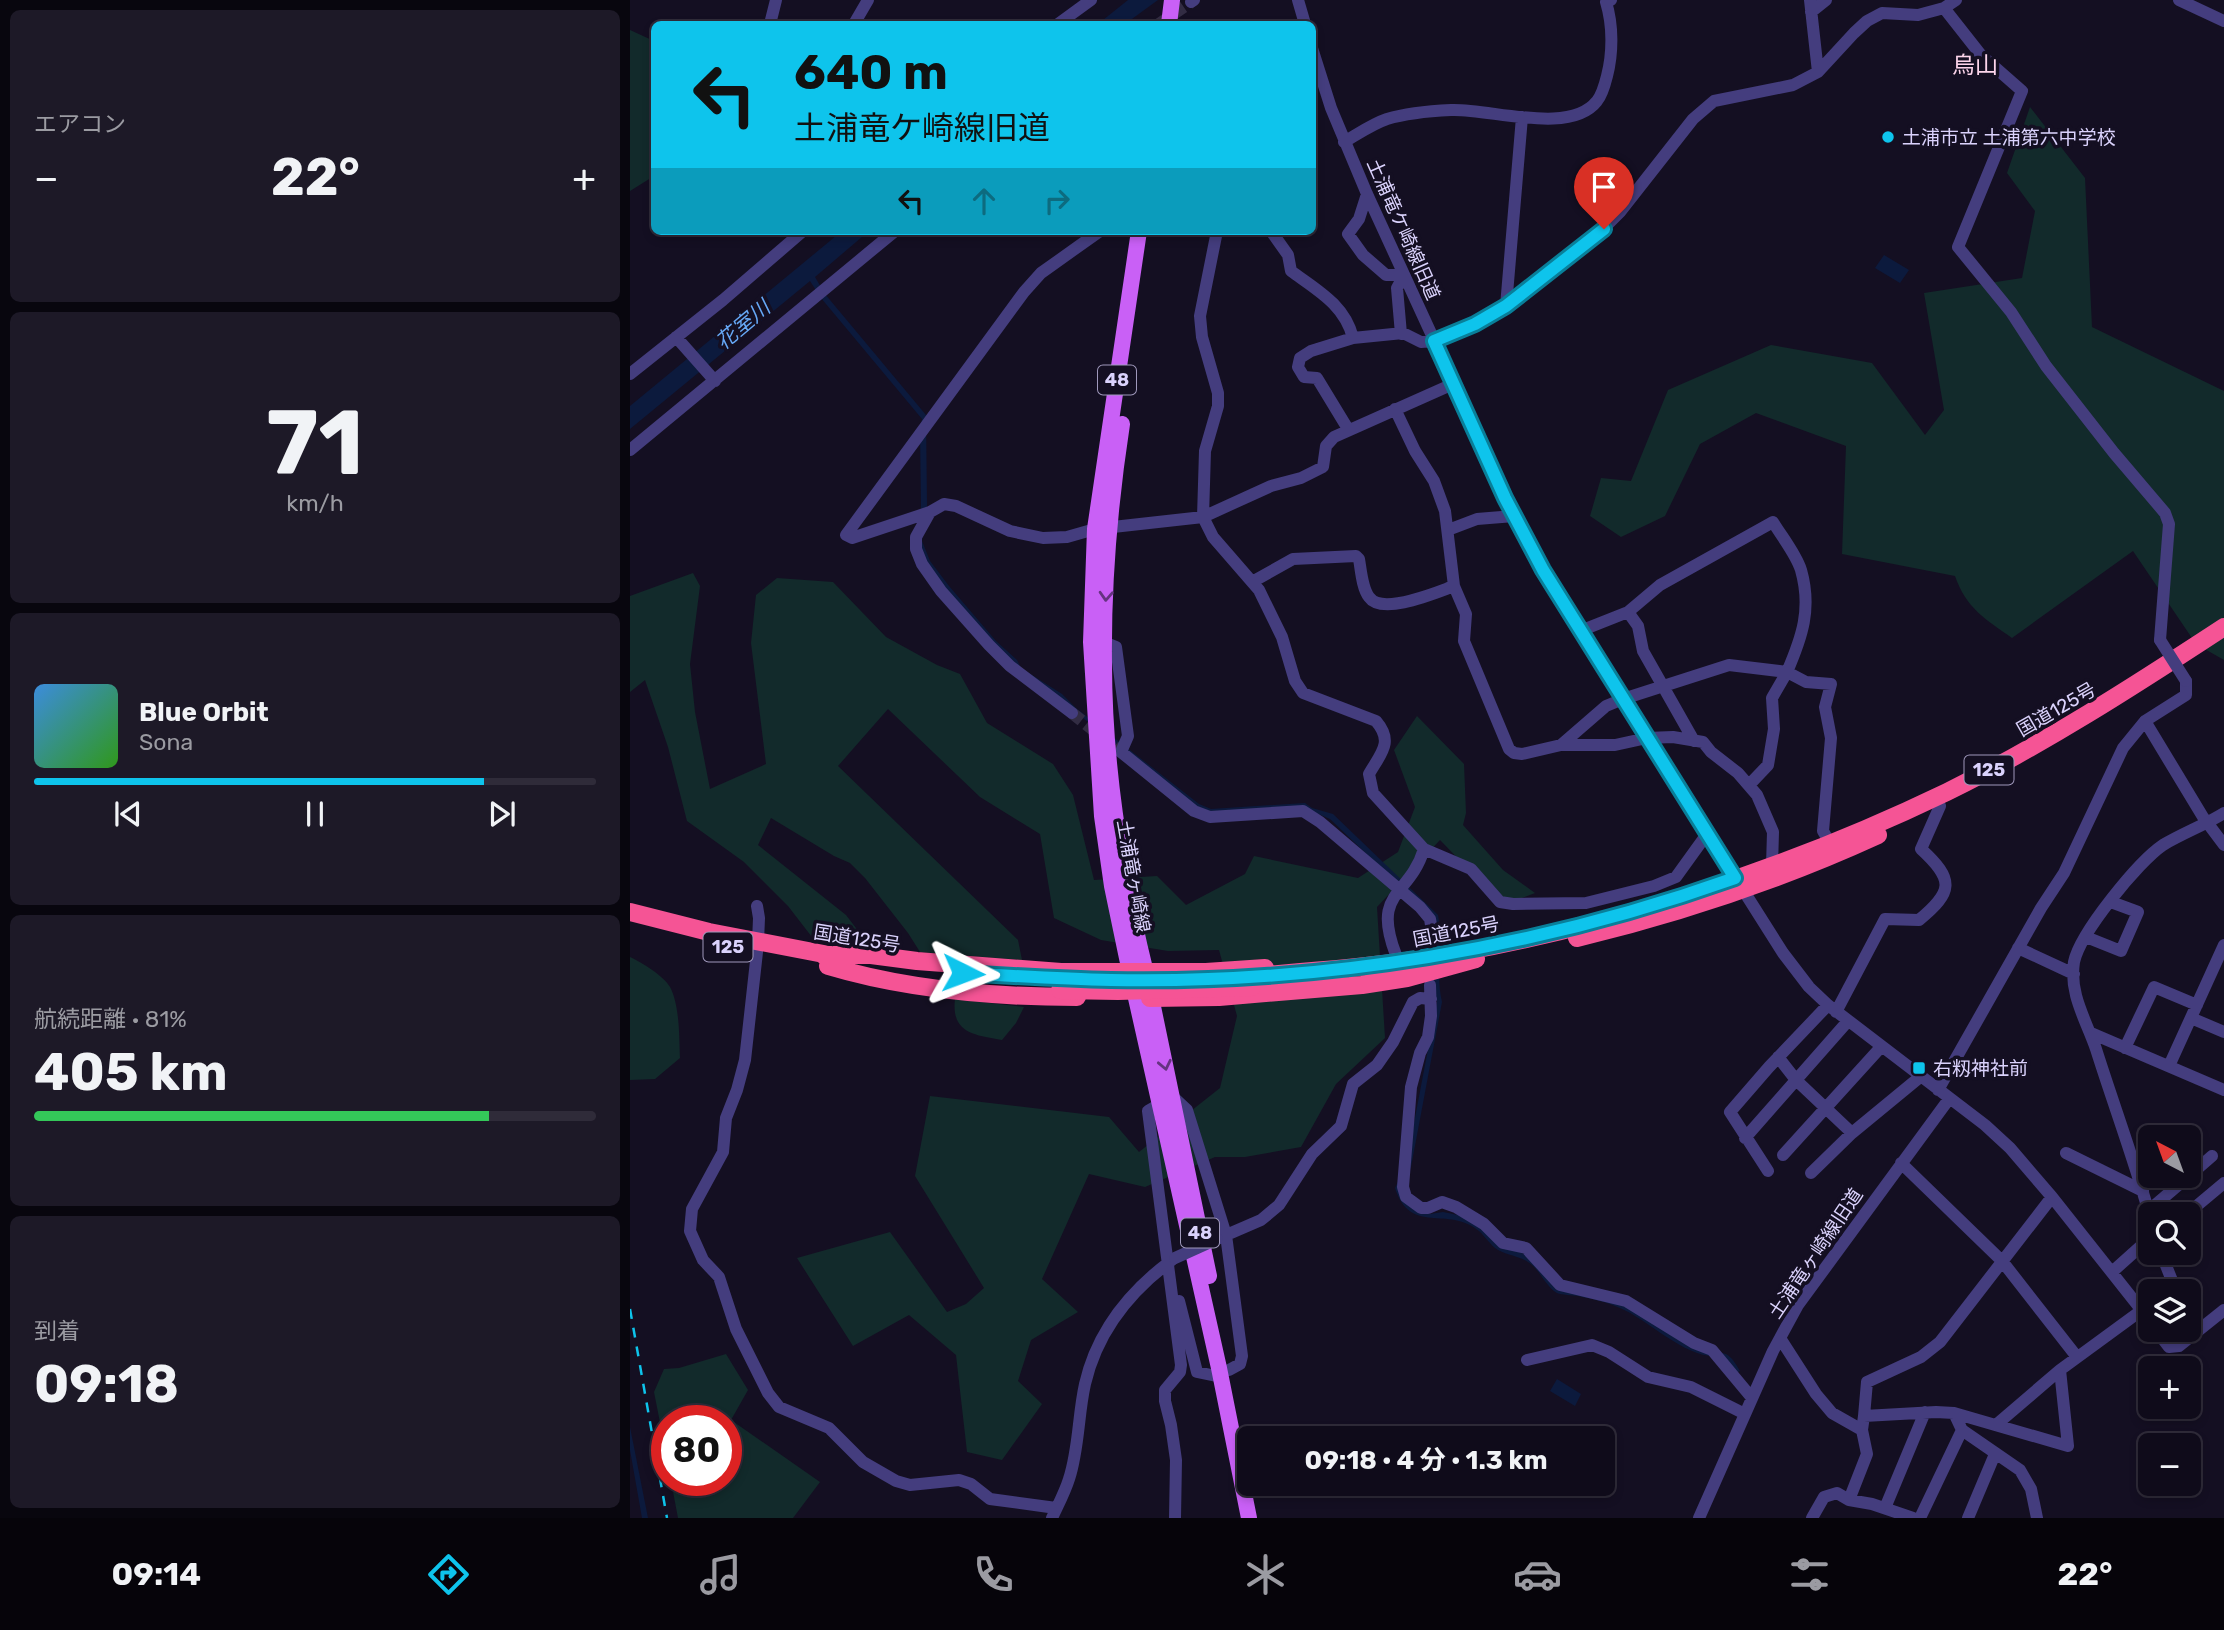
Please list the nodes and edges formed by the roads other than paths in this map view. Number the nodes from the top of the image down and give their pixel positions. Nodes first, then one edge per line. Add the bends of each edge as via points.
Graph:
1 (776, 0) edge
2 (868, 0) edge
3 (1091, 0) edge
4 (1298, 0) edge
5 (1611, 0) edge
6 (1826, 0) edge
7 (2179, 0) edge
8 (1950, 3) edge
9 (2192, 3) edge
10 (1810, 6) edge
11 (771, 21) edge
12 (856, 21) edge
13 (1062, 21) edge
14 (1305, 21) edge
15 (2224, 21) edge
16 (1316, 60) edge
17 (1818, 72) junction
18 (1522, 117) junction
19 (1344, 142) junction
20 (1367, 194) junction
21 (798, 235) edge
22 (890, 235) edge
23 (1094, 235) edge
24 (1139, 235) edge
25 (1149, 235) edge
26 (1216, 235) edge
27 (1273, 235) edge
28 (1404, 275) junction
29 (1506, 306) junction
30 (1401, 334) junction
31 (676, 337) junction
32 (1353, 338) junction
33 (1434, 341) junction
34 (630, 374) edge
35 (715, 381) junction
36 (1453, 384) junction
37 (1395, 409) junction
38 (1348, 429) junction
39 (630, 450) edge
40 (930, 512) junction
41 (1514, 516) junction
42 (1203, 517) junction
43 (1102, 528) junction
44 (1448, 530) junction
45 (1252, 582) junction
46 (1454, 586) junction
47 (1628, 612) junction
48 (2224, 627) edge
49 (1580, 631) junction
50 (2224, 639) edge
51 (1104, 642) junction
52 (1787, 672) junction
53 (1665, 686) junction
54 (1623, 699) junction
55 (1072, 713) tunnel mouth
56 (2144, 722) junction
57 (1647, 738) junction
58 (1694, 740) junction
59 (1561, 744) junction
60 (1749, 785) junction
61 (1940, 806) junction
62 (2224, 814) edge
63 (2207, 823) junction
64 (1707, 834) junction
65 (1830, 843) junction
66 (2224, 845) edge
67 (1424, 849) junction
68 (1772, 866) junction
69 (1739, 883) junction
70 (1399, 890) junction
71 (2111, 902) junction
72 (757, 906) dead end
73 (630, 912) edge
74 (630, 923) edge
75 (1433, 937) dead end
76 (2086, 937) junction
77 (2224, 945) edge
78 (757, 947) junction
79 (2018, 948) junction
80 (1475, 954) junction
81 (1396, 955) junction
82 (825, 961) junction
83 (2219, 969) edge
84 (1138, 973) junction
85 (2074, 974) junction
86 (1430, 985) dead end
87 (1144, 998) junction
88 (1431, 999) junction
89 (2197, 1004) junction
90 (1832, 1008) junction
91 (2191, 1018) junction
92 (1848, 1021) junction
93 (2224, 1032) edge
94 (2091, 1033) junction
95 (1881, 1047) junction
96 (2124, 1048) junction
97 (1778, 1057) junction
98 (2169, 1066) junction
99 (1920, 1077) junction
100 (1796, 1080) junction
101 (1938, 1090) junction
102 (2224, 1090) edge
103 (1949, 1099) junction
104 (1166, 1100) junction
105 (1826, 1108) junction
106 (1852, 1133) junction
107 (1745, 1138) junction
108 (2066, 1153) dead end
109 (1783, 1154) dead end
110 (2212, 1156) dead end
111 (1901, 1163) junction
112 (2202, 1165) edge
113 (1768, 1171) dead end
114 (1811, 1173) dead end
115 (2224, 1183) edge
116 (2177, 1188) edge
117 (2143, 1192) junction
118 (2052, 1196) junction
119 (2146, 1202) edge
120 (2164, 1202) edge
121 (2201, 1202) edge
122 (1222, 1237) junction
123 (2138, 1249) edge
124 (1172, 1260) junction
125 (2002, 1261) junction
126 (2112, 1272) junction
127 (1171, 1287) junction
128 (2138, 1305) edge
129 (2224, 1310) edge
130 (2138, 1313) edge
131 (2201, 1328) edge
132 (1780, 1338) junction
133 (2165, 1342) edge
134 (2184, 1342) edge
135 (2077, 1357) junction
136 (1527, 1360) dead end
137 (2060, 1370) junction
138 (1225, 1373) junction
139 (1752, 1398) junction
140 (1925, 1412) junction
141 (1745, 1413) junction
142 (1954, 1413) junction
143 (1864, 1416) junction
144 (1997, 1424) junction
145 (1239, 1426) edge
146 (1862, 1430) junction
147 (1962, 1430) junction
148 (1996, 1454) junction
149 (1255, 1496) edge
150 (1849, 1500) junction
151 (1021, 1505) junction
152 (1885, 1508) junction
153 (1054, 1513) edge
154 (1013, 1518) edge
155 (1175, 1518) edge
156 (1249, 1518) edge
157 (1260, 1518) edge
158 (1699, 1518) edge
159 (1812, 1518) edge
160 (1913, 1518) edge
161 (1920, 1518) edge
162 (1968, 1518) edge
163 (2037, 1518) edge

1 - 11 street
2 - 12 street
3 - 13 street
4 - 14 street
5 - 18 street via 1606,2 1611,19 1609,68 1596,102 1561,118
6 - 10 street
7 - 9 street
8 - 17 street via 1918,15 1882,13 1867,21
8 - 56 street, bridge via 1981,55 2022,90 1958,247 2169,524 2160,640 2186,681 2186,695
9 - 15 street
10 - 17 street
16 - 19 street, 土浦竜ケ崎線旧道
17 - 29 street via 1793,85 1714,101 1693,119 1604,229
18 - 19 street via 1451,110 1405,114
18 - 29 street
19 - 20 street, 土浦竜ケ崎線旧道
20 - 28 street, 土浦竜ケ崎線旧道
20 - 28 street via 1359,219 1348,234 1386,275
21 - 31 street
22 - 35 street
23 - 40 street via 1041,273 1024,292 846,535 852,538
24 - 43 main road, 土浦竜ヶ崎線 / 48
25 - 43 main road, 土浦竜ヶ崎線 / 48
26 - 42 street via 1200,316 1218,393 1205,451
27 - 32 street via 1287,255 1291,271 1338,308
28 - 30 street via 1397,288
28 - 33 street, 土浦竜ケ崎線旧道
29 - 33 street
30 - 32 street
30 - 33 street via 1421,342
31 - 34 street
31 - 35 street
32 - 38 street via 1311,351 1300,358 1298,367 1304,377 1317,378
33 - 36 street, 土浦竜ケ崎線旧道
35 - 39 street
36 - 37 street
36 - 41 street, 土浦竜ケ崎線旧道
37 - 38 street
37 - 44 street via 1434,481
38 - 42 street via 1326,446 1323,467
40 - 43 street via 944,504 956,506 1010,531 1043,538
40 - 55 street via 916,537 916,550 929,573 1010,666
41 - 44 street via 1477,519
41 - 49 street, 土浦竜ケ崎線旧道
42 - 43 street
42 - 45 street via 1213,537
43 -> 51 main road, 土浦竜ヶ崎線 / 48
43 - 84 main road, 土浦竜ヶ崎線 / 48 via 1091,642 1102,816 1112,886
44 - 46 street
45 - 46 street via 1293,559 1356,556 1367,595 1375,602 1400,604
45 - 67 street via 1277,625 1303,693 1376,721 1385,731 1386,745 1370,774 1373,793
46 - 59 street via 1466,614 1464,641 1509,749 1522,754
47 - 49 street
47 - 52 street via 1660,584 1773,522 1801,568 1806,607 1802,638
47 - 53 street via 1638,626 1643,651
48 - 65 highway, 国道125号 / 125 via 2033,747 1948,792
49 - 54 street, 土浦竜ケ崎線旧道
50 - 61 highway, 国道125号 / 125 via 2087,728
51 - 70 street via 1116,647 1128,736 1121,752 1194,811 1210,817 1303,811
51 - 84 main road, 土浦竜ヶ崎線 / 48 via 1115,814
52 - 53 street via 1729,665
52 - 60 street via 1772,698 1774,729 1768,765
52 - 65 street via 1806,682 1831,684 1825,707 1831,738 1824,812 1824,831
53 - 54 street
53 - 58 street
54 - 57 street, 土浦竜ケ崎線旧道
54 - 59 street via 1606,706
56 - 63 street
56 - 79 street via 2123,748 2064,873
57 - 58 street
57 - 59 street via 1615,745
57 - 64 street, 土浦竜ケ崎線旧道
58 - 60 street via 1703,742
60 - 68 street via 1773,832
61 - 69 highway, 国道125号 / 125 via 1835,855
61 - 90 street via 1921,849 1934,861 1947,884 1946,893 1919,920 1885,919
62 - 63 street
63 - 66 street
63 - 71 street via 2147,857
64 - 67 street via 1676,877 1586,903 1500,902 1471,869
64 - 69 street, 土浦竜ケ崎線旧道
65 - 68 highway, 国道125号 / 125
67 - 70 street via 1419,865
68 - 69 highway, 国道125号 / 125
69 - 80 highway, 国道125号 / 125
69 - 90 street, 土浦竜ケ崎線旧道 via 1797,971
70 - 75 street via 1430,919
70 - 81 street via 1386,918
71 - 76 street
71 - 76 street via 2138,912 2120,951
72 - 78 street
73 - 78 highway, 国道125号 / 125
74 - 78 highway, 国道125号 / 125
76 - 85 street
77 - 83 street
78 - 82 highway, 国道125号 / 125
78 - 151 street via 745,1060 726,1118 723,1152 692,1209 690,1231 703,1260 719,1277 736,1329 779,1407 830,1428 863,1462 896,1481 910,1485 959,1480 990,1499
79 - 85 street
79 - 101 street
80 - 81 highway
80 - 82 highway, 国道125号 / 125 via 1252,982 1060,984
80 - 87 highway via 1407,978 1362,985
81 - 84 highway via 1309,965
82 - 84 highway via 871,954 1004,969
82 - 87 highway via 869,979 915,986 1004,995
83 - 89 street
84 - 87 main road, 土浦竜ヶ崎線 / 48
85 - 94 street via 2079,1009
86 - 88 street
87 - 104 main road, 土浦竜ヶ崎線 / 48
88 - 122 street via 1413,1002 1377,1065 1353,1084 1341,1126 1312,1154 1279,1205 1261,1220
88 - 139 street via 1429,1037 1410,1087 1406,1197 1421,1208 1442,1202 1456,1207 1484,1224 1503,1243 1526,1248 1560,1285 1626,1301 1712,1350
89 - 91 street
89 - 96 street via 2154,987
90 - 92 street, 土浦竜ケ崎線旧道
90 - 97 street
91 - 93 street
91 - 98 street
92 - 95 street, 土浦竜ケ崎線旧道
92 - 100 street
94 - 96 street
94 - 117 street
95 - 99 street, 土浦竜ケ崎線旧道
95 - 105 street
96 - 98 street
97 - 100 street
97 - 107 street via 1730,1112
98 - 102 street
99 - 101 street, 土浦竜ケ崎線旧道
99 - 106 street
100 - 105 street
100 - 107 street
101 - 103 street, 土浦竜ケ崎線旧道
103 - 111 street, 土浦竜ヶ崎線旧道
103 - 118 street, 土浦竜ケ崎線旧道 via 2010,1148
104 - 122 street via 1187,1110
104 - 124 street via 1148,1111
104 - 138 main road, 土浦竜ヶ崎線 / 48
105 - 106 street
105 - 109 street
106 - 114 street
107 - 113 street
108 - 117 street
110 - 112 street
111 - 125 street
111 - 132 street, 土浦竜ヶ崎線旧道 via 1810,1287
115 - 121 street
116 - 120 street
117 - 119 street
118 - 125 street
118 - 126 street, 土浦竜ケ崎線旧道
122 - 124 street, bridge
122 - 138 street via 1242,1356 1240,1364
123 - 126 street
124 - 127 street
124 - 153 street via 1122,1306 1091,1361 1069,1478
125 - 135 street
125 - 143 street via 1932,1350 1867,1382
126 - 128 street, 土浦竜ケ崎線旧道
127 - 138 street via 1178,1297 1197,1372
127 - 155 street via 1181,1365 1165,1390 1176,1460
129 - 131 street
130 - 135 street
132 - 139 street, 土浦竜ヶ崎線旧道
132 - 146 street via 1815,1394 1832,1413
133 - 134 street via 2169,1347
135 - 137 street
136 - 141 street via 1592,1345 1648,1377 1691,1387
137 - 144 street
137 - 144 street via 2068,1446
138 - 145 main road, 土浦竜ヶ崎線 / 48
138 - 156 main road, 土浦竜ヶ崎線 / 48
139 - 141 street, 土浦竜ヶ崎線旧道
140 - 142 street
140 - 143 street
140 - 152 street
141 - 158 street, 土浦竜ヶ崎線旧道
142 - 144 street
142 - 147 street
143 - 146 street
146 - 150 street via 1867,1454
147 - 148 street
147 - 161 street
148 - 162 street
148 - 163 street via 2026,1478
149 - 157 main road
150 - 152 street
150 - 159 street via 1837,1493 1824,1497
151 - 153 street
151 - 154 street
152 - 160 street

